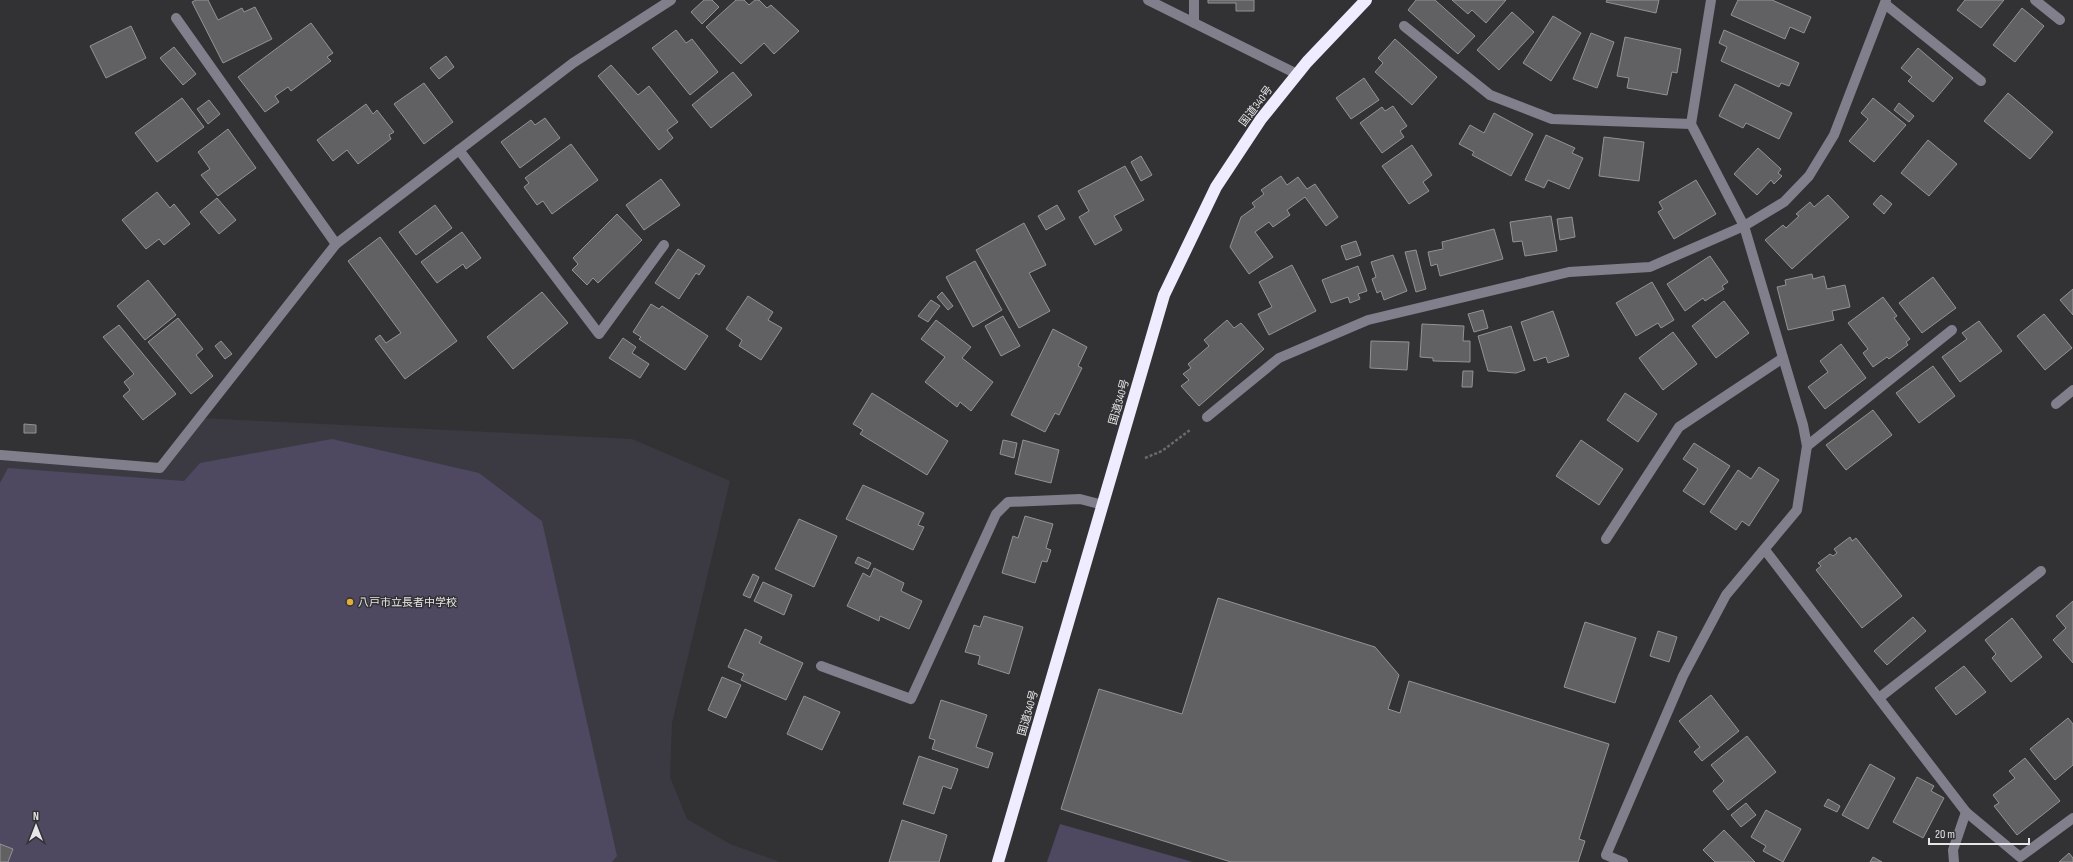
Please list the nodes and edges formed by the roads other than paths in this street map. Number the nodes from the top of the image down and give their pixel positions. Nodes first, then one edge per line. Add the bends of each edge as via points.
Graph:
1 (671, 0) edge
2 (1148, 0) edge
3 (1194, 0) edge
4 (1366, 0) edge
5 (1712, 0) edge
6 (2035, 0) edge
7 (1885, 2) edge
8 (176, 18) dead end
9 (2060, 20) dead end
10 (1194, 23) junction
11 (1404, 26) dead end
12 (1297, 74) junction
13 (1981, 81) dead end
14 (1691, 124) junction
15 (459, 150) junction
16 (1744, 226) junction
17 (336, 244) junction
18 (664, 245) dead end
19 (1952, 330) dead end
20 (1783, 358) junction
21 (2073, 390) edge
22 (2056, 404) dead end
23 (1207, 416) road end
24 (1807, 446) junction
25 (0, 456) edge
26 (1103, 505) junction
27 (1606, 539) dead end
28 (1765, 550) junction
29 (2041, 571) dead end
30 (822, 666) dead end
31 (1879, 698) junction
32 (1966, 812) junction
33 (2073, 818) edge
34 (998, 862) edge
35 (1623, 862) edge
36 (1954, 862) edge

1 - 15 street via 573,63
2 - 10 street
3 - 10 street
4 - 12 highway, 国道340号
5 - 14 street
6 - 9 street
7 - 13 street
7 - 16 street via 1834,135 1809,176 1784,202
8 - 17 street
10 - 12 street
11 - 14 street via 1490,96 1552,119
12 - 26 highway, 国道340号 via 1261,119 1216,187 1164,295
14 - 16 street
15 - 17 street
15 - 18 street via 599,334
16 - 20 street
16 - 23 street via 1650,267 1570,272 1368,320 1279,358
17 - 25 street via 160,468
19 - 24 street
20 - 24 street
20 - 27 street via 1679,427
21 - 22 street
24 - 28 street via 1797,510
26 - 30 street via 1080,499 1008,502 996,514 911,699
26 - 34 highway, 国道340号
28 - 31 street
28 - 35 street via 1726,594 1682,676 1606,855
29 - 31 street
31 - 32 street
32 - 33 street via 2020,857
32 - 36 street via 1954,850

